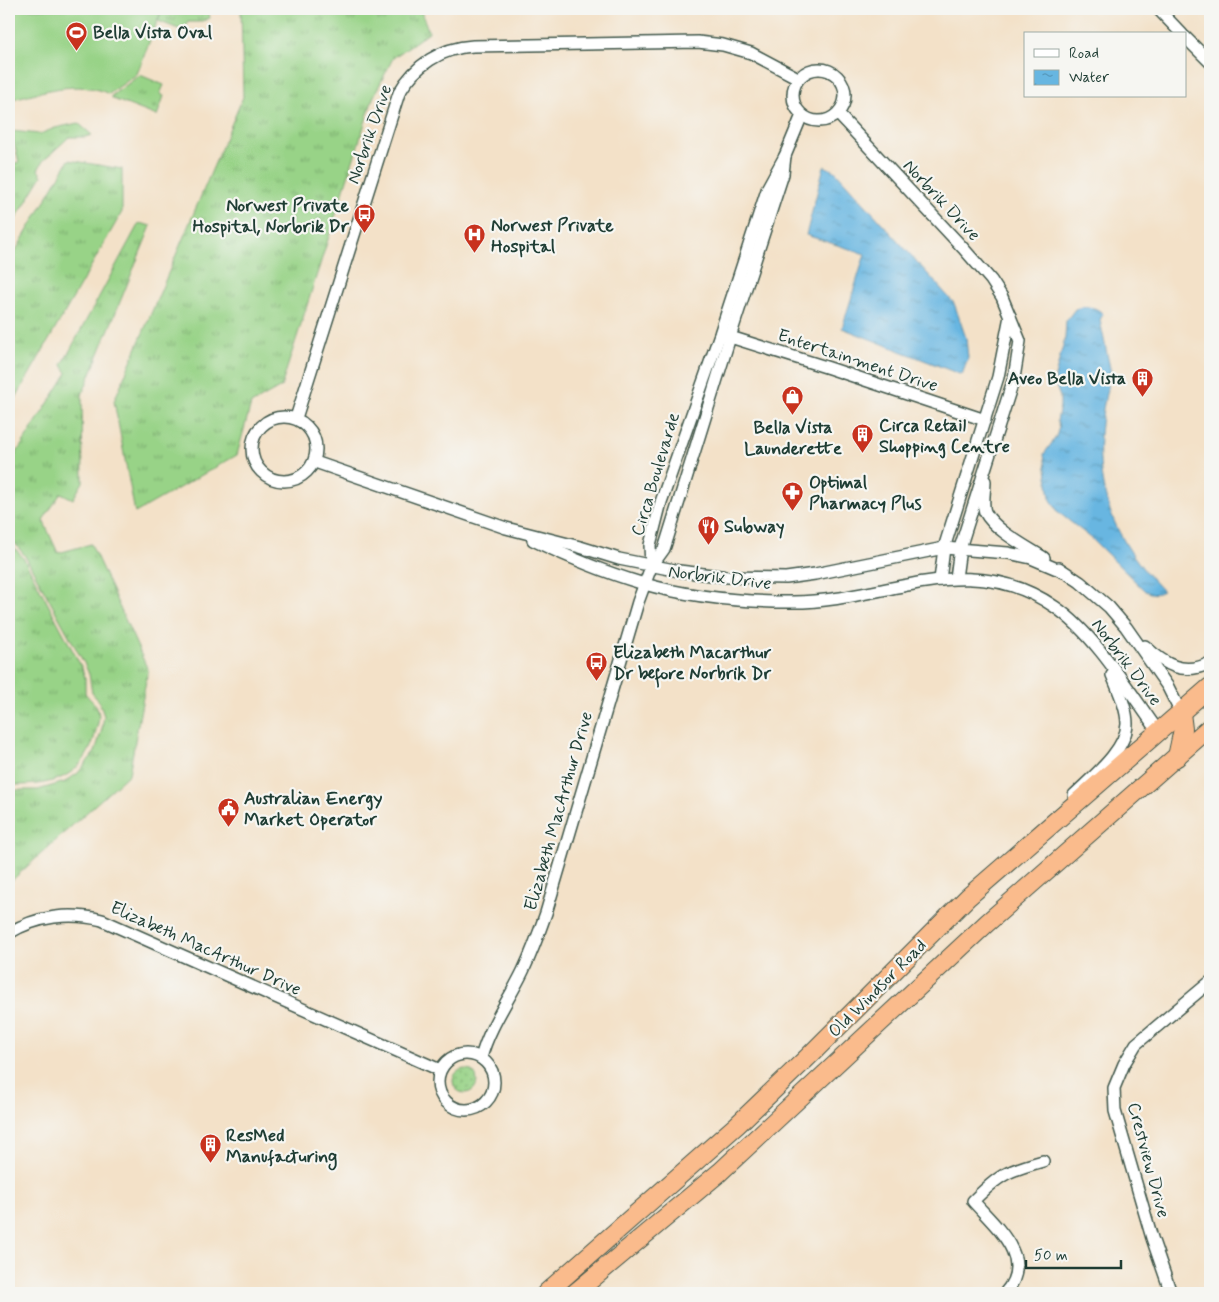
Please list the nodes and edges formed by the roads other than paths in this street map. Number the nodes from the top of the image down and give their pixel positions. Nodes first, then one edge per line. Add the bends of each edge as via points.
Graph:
1 (1158, 9) edge
2 (1180, 32) edge
3 (1186, 38) edge
4 (1210, 62) edge
5 (798, 78) junction
6 (838, 114) junction
7 (802, 115) junction
8 (1010, 316) junction
9 (725, 336) junction
10 (296, 418) junction
11 (985, 420) junction
12 (315, 462) junction
13 (985, 467) junction
14 (506, 528) junction
15 (944, 548) junction
16 (960, 548) junction
17 (651, 567) junction
18 (1064, 572) junction
19 (956, 578) junction
20 (940, 580) junction
21 (643, 584) junction
22 (1126, 627) junction
23 (1098, 649) junction
24 (1210, 663) edge
25 (1210, 687) edge
26 (1181, 712) junction
27 (1210, 727) edge
28 (1158, 731) junction
29 (1177, 756) junction
30 (968, 897) junction
31 (9, 933) edge
32 (1210, 982) edge
33 (481, 1058) junction
34 (440, 1070) junction
35 (1043, 1161) dead end
36 (604, 1241) junction
37 (628, 1250) junction
38 (533, 1293) edge
39 (546, 1293) edge
40 (575, 1293) edge
41 (585, 1293) edge
42 (1005, 1293) edge
43 (1171, 1293) edge

1 - 2 street
3 - 4 street
5 - 6 street via 817,68 834,73 845,92 843,109
5 - 7 street via 793,100
5 - 10 street, Norbrik Drive via 751,53 698,42 473,46 446,51 430,59 411,76 399,93
6 - 7 street via 823,121
6 - 8 street, Norbrik Drive via 985,273 1002,297
7 - 9 street, Circa Boulevarde via 768,187
8 - 11 street via 998,378
8 - 13 street, Norbrik Drive via 1018,334 1020,350
9 - 11 street, Entertainment Drive
9 - 17 street, Circa Boulevarde via 664,550
9 - 17 street, Circa Boulevarde via 661,502 650,545
10 - 12 street via 313,436
10 - 12 street via 282,417 262,425 255,434 252,456 259,471 278,482 302,476
11 - 15 street
12 - 14 street, Norbrik Drive
13 - 16 street, Norbrik Drive
13 - 18 street, Norbrik Drive via 984,503 990,519
14 - 17 street, Norbrik Drive
14 - 21 street, Norbrik Drive via 574,560
15 - 16 street, Norbrik Drive
15 - 17 street, Norbrik Drive via 786,578 728,577
15 - 20 street
16 - 18 street, Norbrik Drive via 1031,558
16 - 19 street, Norbrik Drive
17 - 21 street, Elizabeth MacArthur Drive
18 - 22 street, Norbrik Drive via 1096,594
19 - 20 street, Norbrik Drive
19 - 23 street, Norbrik Drive via 1007,583 1037,596 1071,618
20 - 21 street, Norbrik Drive via 826,600 794,602 738,600
21 - 33 street, Elizabeth MacArthur Drive via 546,913 535,945 486,1041
22 - 24 street via 1155,656 1174,667 1194,668
22 - 26 street, Norbrik Drive via 1168,687
23 - 28 street, Norbrik Drive
23 - 30 street via 1113,677 1124,709 1127,724 1119,746 1111,759
25 - 26 highway, Old Windsor Road
26 - 28 highway, Old Windsor Road
26 - 29 highway via 1183,729
27 - 29 highway, Old Windsor Road
28 - 29 highway
28 - 30 highway, Old Windsor Road
29 - 37 highway, Old Windsor Road via 988,923 720,1172
30 - 36 highway, Old Windsor Road via 737,1125
31 - 34 street, Elizabeth MacArthur Drive via 18,927 57,916 80,916 107,922
32 - 43 street, Crestview Drive via 1136,1044 1114,1088 1115,1111
33 - 34 street via 465,1054 453,1057
33 - 34 street via 489,1064 494,1087 486,1103 478,1108 460,1110 447,1103 438,1088
35 - 42 street via 1004,1174 973,1200 1012,1248 1016,1272
36 - 38 highway
36 - 39 highway, Old Windsor Road
37 - 40 highway, Old Windsor Road
37 - 41 highway

